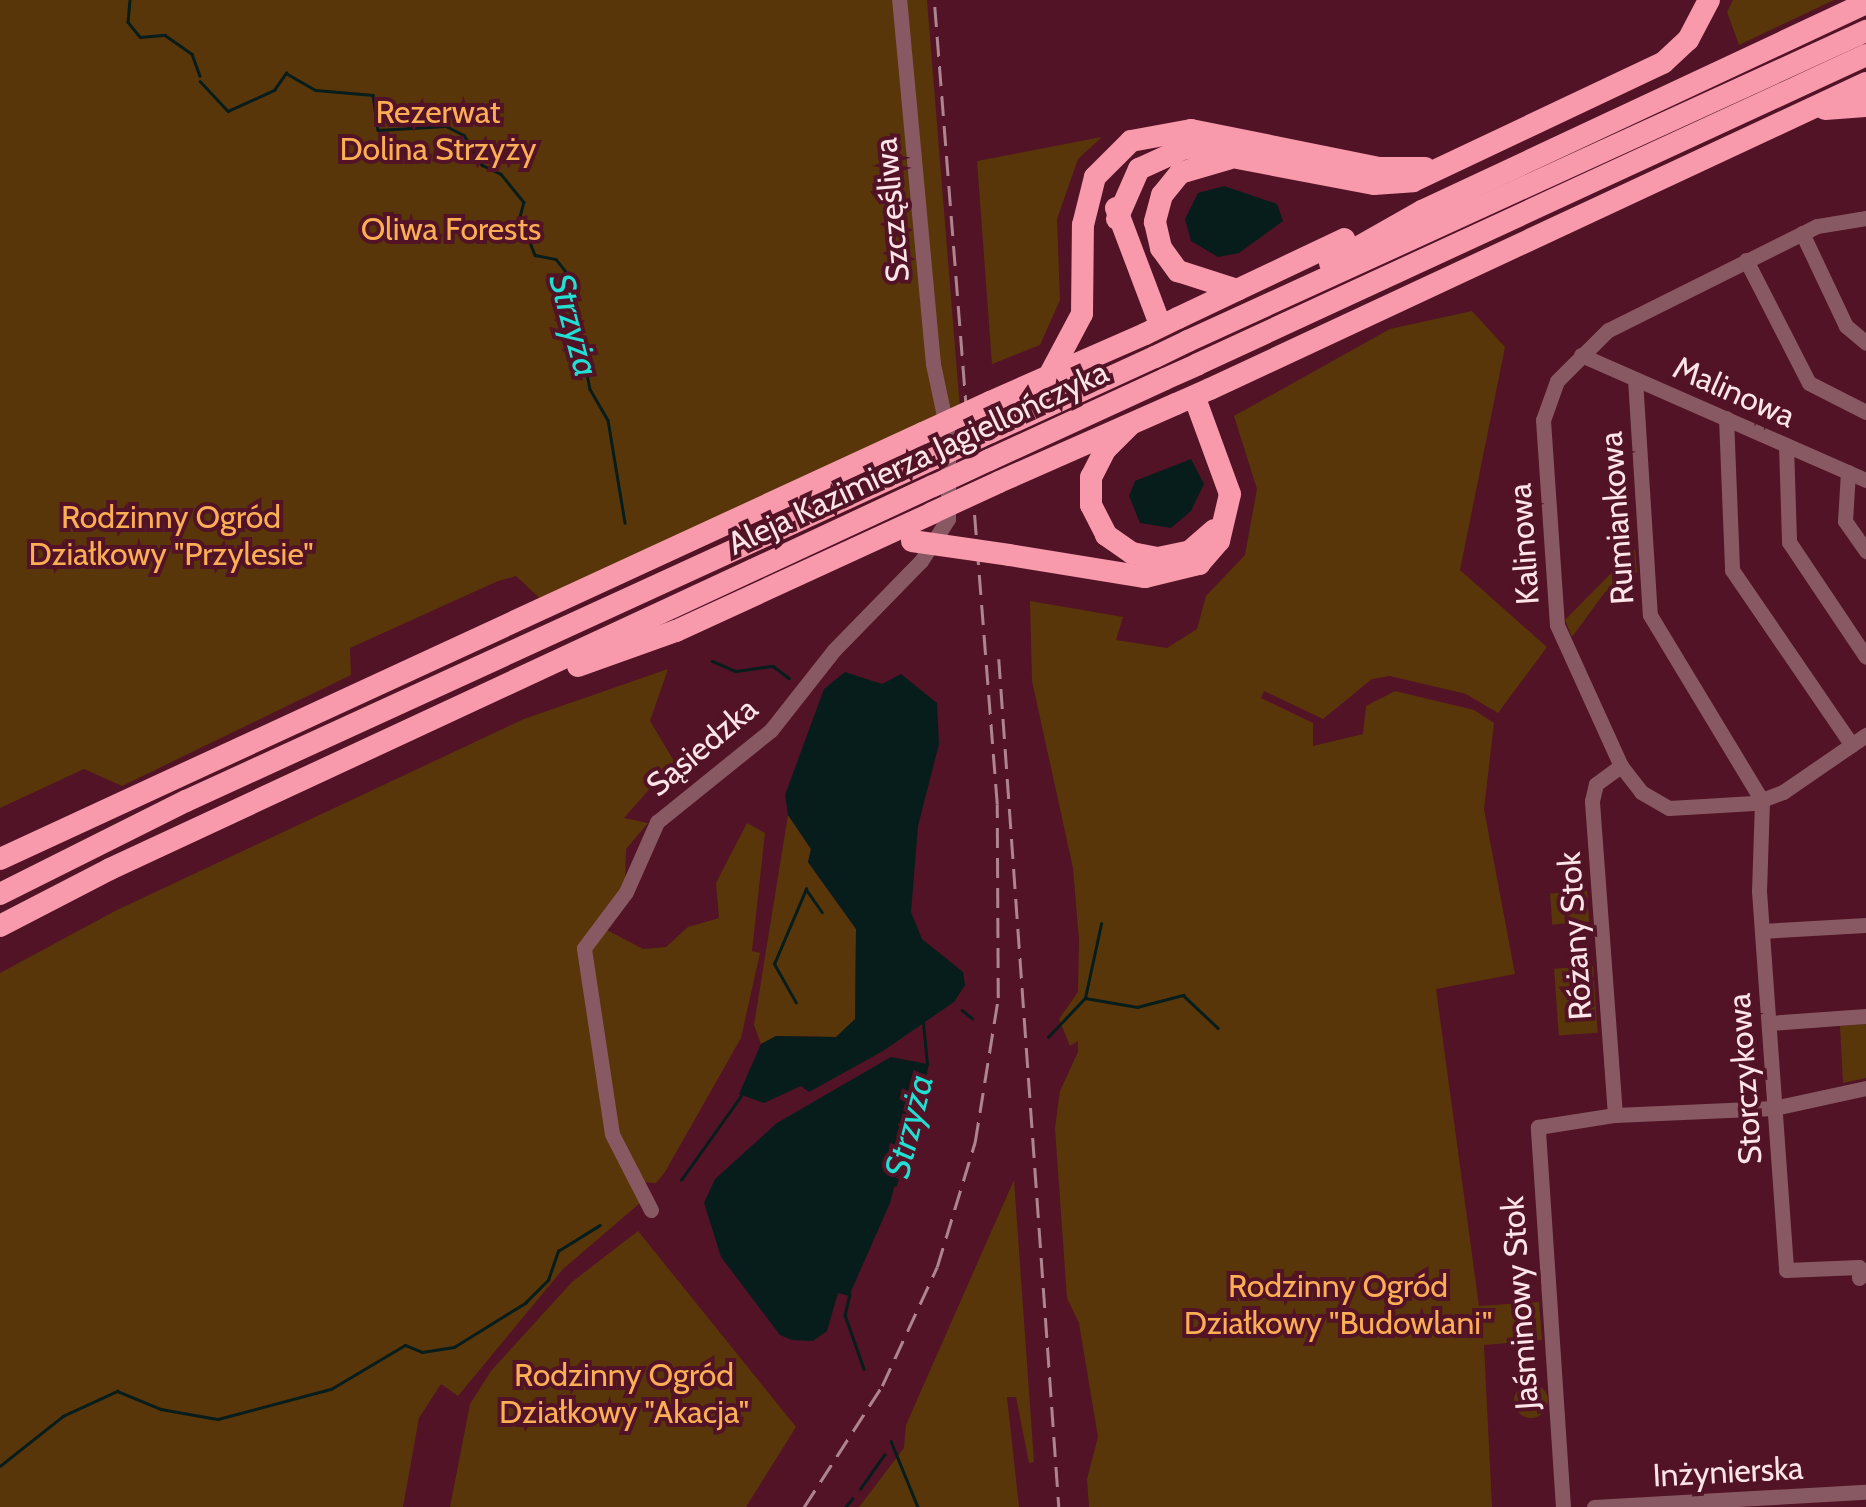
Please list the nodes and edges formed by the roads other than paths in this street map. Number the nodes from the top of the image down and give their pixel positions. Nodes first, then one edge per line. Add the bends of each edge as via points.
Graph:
1 (899, 0) edge
2 (1710, 0) edge
3 (1866, 3) edge
4 (1850, 7) edge
5 (1866, 31) edge
6 (1866, 54) edge
7 (1866, 83) edge
8 (1817, 105) junction
9 (1866, 106) edge
10 (1191, 130) junction
11 (1239, 155) junction
12 (1443, 166) junction
13 (1422, 211) junction
14 (1866, 218) edge
15 (1117, 219) junction
16 (1802, 234) junction
17 (1746, 260) junction
18 (1238, 290) junction
19 (1287, 295) junction
20 (1160, 324) junction
21 (1866, 343) edge
22 (1581, 354) junction
23 (1049, 376) junction
24 (1635, 379) junction
25 (1194, 399) junction
26 (1866, 412) edge
27 (945, 414) joint
28 (1726, 418) junction
29 (1129, 426) junction
30 (1786, 445) junction
31 (994, 471) junction
32 (1848, 472) junction
33 (1866, 480) edge
34 (1224, 520) junction
35 (878, 539) junction
36 (1866, 551) edge
37 (1866, 657) edge
38 (446, 713) junction
39 (1866, 735) edge
40 (1852, 745) junction
41 (1621, 766) junction
42 (1762, 800) junction
43 (0, 859) edge
44 (0, 894) edge
45 (1866, 925) edge
46 (0, 926) edge
47 (1762, 931) junction
48 (1866, 1016) edge
49 (1768, 1023) junction
50 (1866, 1088) edge
51 (1774, 1108) junction
52 (1615, 1116) junction
53 (651, 1210) dead end
54 (1859, 1278) dead end
55 (1866, 1492) edge
56 (1562, 1507) edge
57 (1594, 1507) edge

1 - 27 street, Szczęśliwa via 933,364
2 - 12 highway via 1688,40 1664,64
3 - 4 highway
4 - 13 highway
5 - 19 highway, Aleja Kazimierza Jagiellończyka
6 - 31 highway, Aleja Kazimierza Jagiellończyka, bridge via 1165,379
7 - 8 highway
8 - 9 highway
8 - 25 highway
10 - 12 highway via 1379,168
10 - 15 highway via 1146,145 1126,160 1117,180
10 - 23 highway via 1131,140 1095,177 1083,225 1082,314
11 - 12 highway via 1390,185
11 - 15 highway via 1196,147 1158,155 1127,183
11 - 18 highway via 1180,173 1162,196 1156,222 1162,248 1178,271 1202,284
13 - 18 highway via 1402,212
13 - 19 highway via 1335,259
14 - 16 street, Kalinowa
15 - 20 highway
16 - 17 street, Kalinowa
16 - 21 street via 1846,326
17 - 22 street, Kalinowa via 1608,330
17 - 26 street via 1808,384
18 - 20 highway
19 - 44 highway, Aleja Kazimierza Jagiellończyka, bridge via 186,801
20 - 23 highway
22 - 24 street, Malinowa
22 - 41 street, Kalinowa via 1557,381 1544,420 1556,612 1562,642
23 - 43 highway, bridge
24 - 28 street, Malinowa
24 - 42 street, Rumiankowa via 1650,615
25 - 29 highway
25 - 34 highway via 1227,475
27 - 53 street, Sąsiedzka via 952,498 933,547 834,650 771,730 657,822 626,892 584,948 612,1134
28 - 30 street, Malinowa
28 - 40 street via 1732,570
29 - 31 highway
29 - 34 highway via 1104,450 1090,484 1096,520 1112,541 1132,554 1169,557 1199,545
30 - 32 street, Malinowa
30 - 37 street via 1789,542
31 - 35 highway, bridge
31 - 38 highway, Aleja Kazimierza Jagiellończyka, bridge via 933,486
32 - 33 street, Malinowa
32 - 36 street via 1846,521
34 - 35 highway, bridge via 1208,556 1170,576
35 - 38 highway via 676,631
38 - 46 highway, Aleja Kazimierza Jagiellończyka
39 - 40 street, Kalinowa
40 - 42 street, Kalinowa
41 - 42 street, Kalinowa via 1641,792 1669,808
41 - 52 street, Różany Stok via 1596,784 1592,801
42 - 47 street, Storczykowa
45 - 47 street
47 - 49 street, Storczykowa
48 - 49 street
49 - 51 street, Storczykowa
50 - 51 street, Jaśminowy Stok
51 - 52 street, Jaśminowy Stok
51 - 54 street, Storczykowa via 1786,1270 1858,1267
52 - 56 street, Jaśminowy Stok via 1538,1127
55 - 57 street, Inżynierska

